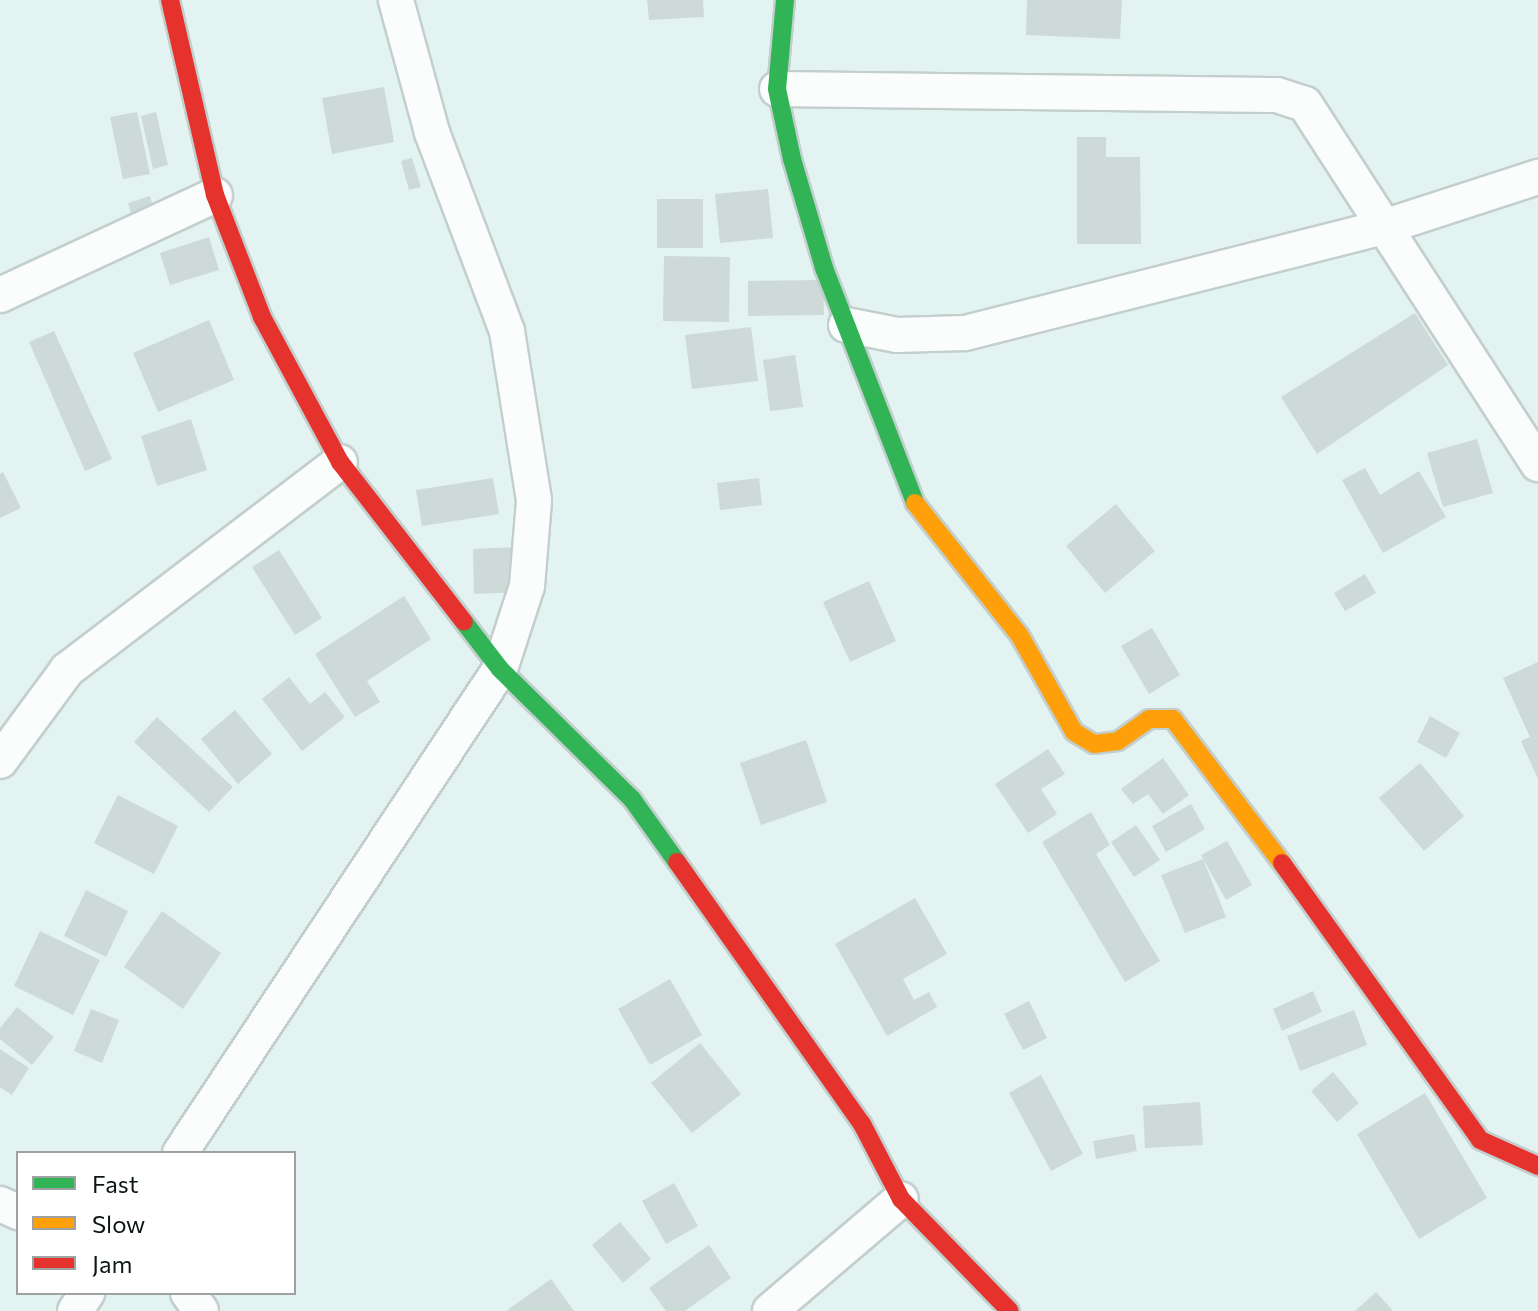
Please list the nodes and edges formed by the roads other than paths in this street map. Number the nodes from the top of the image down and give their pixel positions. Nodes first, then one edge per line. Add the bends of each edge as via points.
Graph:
1 (170, 0) edge
2 (396, 0) edge
3 (785, 0) edge
4 (777, 89) junction
5 (1538, 177) edge
6 (215, 195) junction
7 (1387, 226) junction
8 (0, 295) edge
9 (846, 325) junction
10 (340, 462) junction
11 (1538, 464) edge
12 (500, 669) junction
13 (0, 761) edge
14 (181, 1151) edge
15 (1538, 1166) edge
16 (901, 1199) junction
17 (770, 1311) edge
18 (1010, 1311) edge

1 - 6 street
2 - 12 street via 432,132 507,331 534,500 527,586
3 - 4 street
4 - 7 street via 1277,95 1305,104 1319,120
4 - 9 street via 792,159
5 - 7 street
6 - 8 street
6 - 10 street via 262,317
7 - 9 street via 965,333 897,335
7 - 11 street
9 - 15 street via 915,504 1020,636 1074,732 1094,744 1118,741 1149,719 1173,719 1190,735 1480,1140
10 - 12 street
10 - 13 street via 67,670
12 - 14 street
12 - 16 street via 632,799 862,1124
16 - 17 street
16 - 18 street

